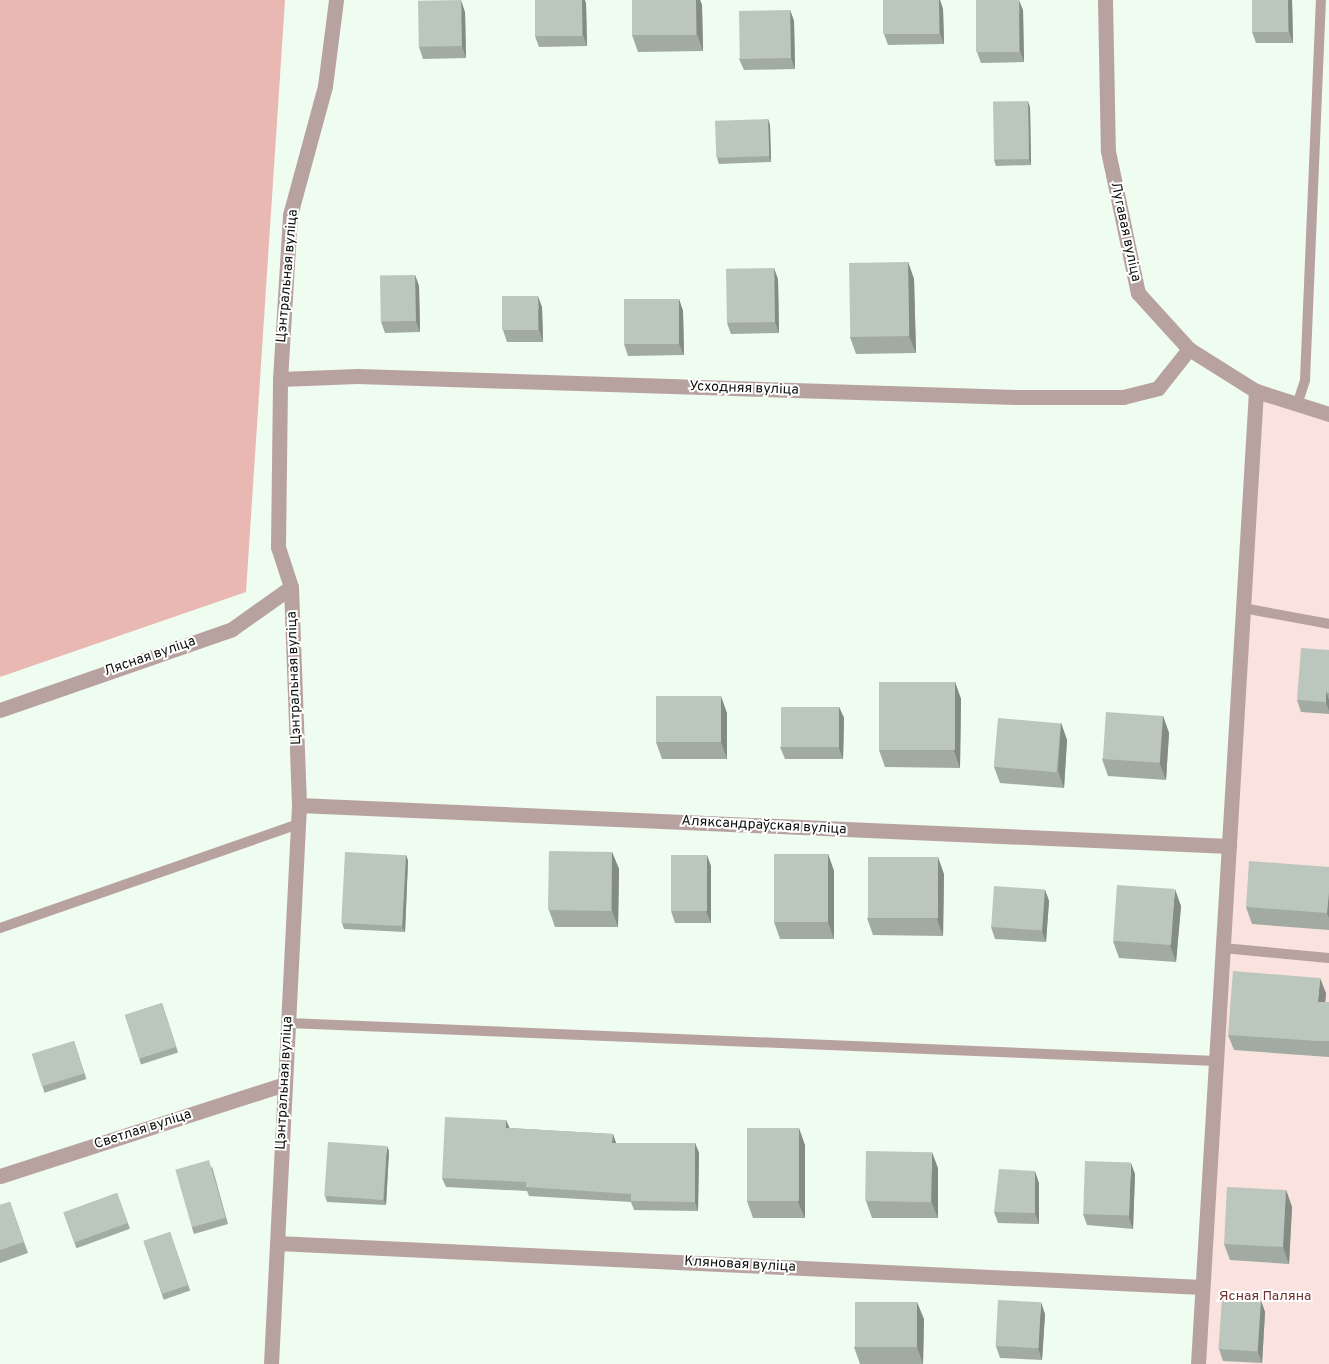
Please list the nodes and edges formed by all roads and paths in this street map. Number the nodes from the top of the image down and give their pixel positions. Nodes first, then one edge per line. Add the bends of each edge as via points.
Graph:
1 (336, 0) edge
2 (1105, 0) edge
3 (1322, 0) edge
4 (1189, 349) junction
5 (280, 379) junction
6 (1256, 390) junction
7 (1297, 405) junction
8 (1329, 414) edge
9 (291, 586) junction
10 (1243, 608) junction
11 (1329, 624) edge
12 (0, 710) edge
13 (299, 805) junction
14 (298, 824) junction
15 (1229, 846) junction
16 (0, 928) edge
17 (1222, 948) junction
18 (1329, 958) edge
19 (288, 1023) junction
20 (1216, 1061) junction
21 (285, 1084) junction
22 (0, 1176) edge
23 (277, 1243) junction
24 (1202, 1287) junction
25 (271, 1364) edge
26 (1198, 1364) edge

1 - 5 street, Цэнтральная вуліца via 326,86 290,215
2 - 4 street, Лугавая вуліца via 1108,151 1138,293
3 - 7 lane via 1305,380
4 - 5 street, Усходняя вуліца via 1158,388 1123,397 1006,397 357,376
4 - 6 street, Лугавая вуліца
5 - 9 street, Цэнтральная вуліца via 278,547
6 - 7 street, Лугавая вуліца
6 - 10 street
7 - 8 street, Лугавая вуліца
9 - 12 street, Лясная вуліца via 232,629
9 - 13 street, Цэнтральная вуліца
10 - 11 lane
10 - 15 street
13 - 14 street, Цэнтральная вуліца
13 - 15 street, Аляксандраўская вуліца
14 - 16 lane
14 - 19 street, Цэнтральная вуліца
15 - 17 street
17 - 18 lane
17 - 20 street
19 - 20 lane
19 - 21 street, Цэнтральная вуліца
20 - 24 street
21 - 22 street, Светлая вуліца
21 - 23 street, Цэнтральная вуліца
23 - 24 street, Кляновая вуліца
23 - 25 street, Цэнтральная вуліца
24 - 26 street

